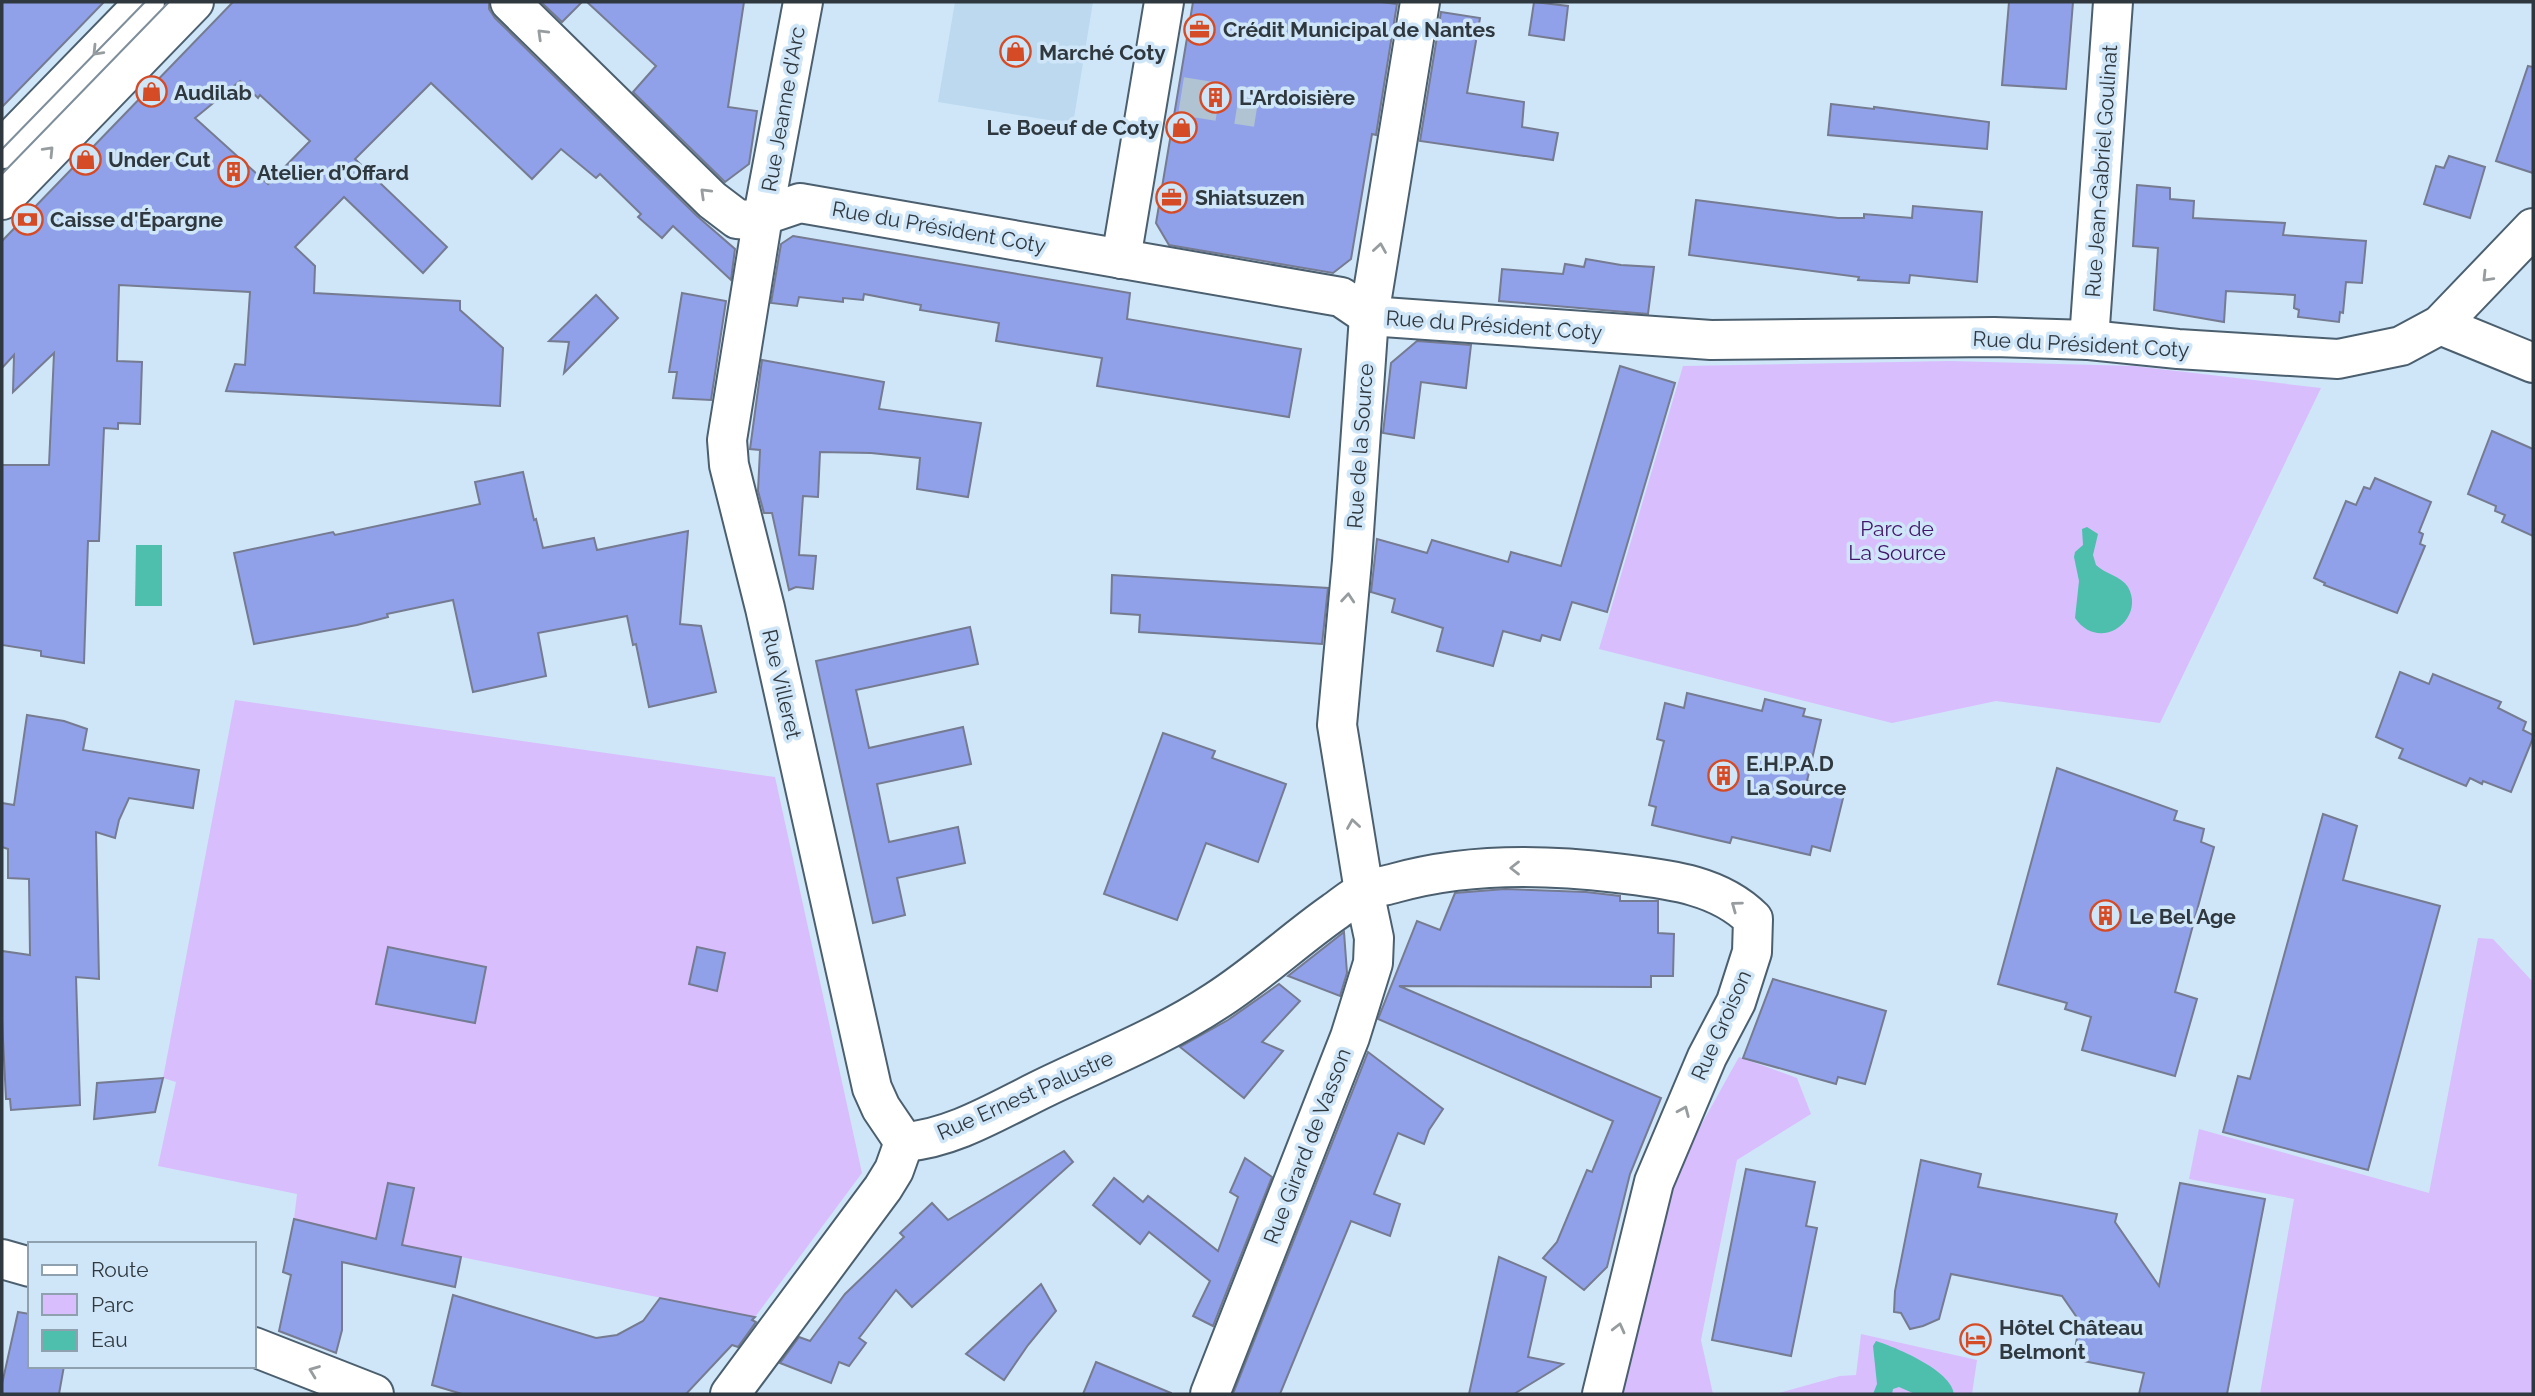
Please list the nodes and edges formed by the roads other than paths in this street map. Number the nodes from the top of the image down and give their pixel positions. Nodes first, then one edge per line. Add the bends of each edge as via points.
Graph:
1 (145, 2) edge
2 (194, 2) edge
3 (510, 2) edge
4 (803, 2) edge
5 (1164, 2) edge
6 (1420, 2) edge
7 (2113, 2) edge
8 (2, 149) edge
9 (2, 200) edge
10 (763, 216) junction
11 (2533, 228) edge
12 (1121, 258) junction
13 (1369, 316) junction
14 (2440, 325) junction
15 (2089, 340) junction
16 (2533, 363) edge
17 (1364, 891) junction
18 (904, 1142) junction
19 (2, 1259) edge
20 (28, 1266) edge
21 (256, 1348) edge
22 (373, 1394) edge
23 (730, 1394) edge
24 (1210, 1394) edge
25 (1602, 1394) edge

1 -> 8 street
9 -> 2 street
10 -> 3 street, Rue du Président Coty via 737,219 712,200
4 - 10 street, Rue Jeanne d'Arc
5 - 12 street
13 -> 6 street, Rue de la Source
7 - 15 street, Rue Jean-Gabriel Goulinat
10 - 12 street, Rue du Président Coty via 800,203
10 - 18 street, Rue Villeret via 727,440 729,465 872,1088
11 -> 14 street, Rue du Président Coty
12 - 13 street, Rue du Président Coty via 1341,297
13 - 15 street, Rue du Président Coty via 1711,340
17 -> 13 street, Rue de la Source via 1337,725
14 - 15 street, Rue du Président Coty via 2401,346 2338,359
14 - 16 street
17 - 18 street, Rue Ernest Palustre via 1216,1001 1166,1030 969,1124 922,1141
17 - 24 street, Rue Girard de Vasson via 1374,938 1364,995
25 -> 17 street, Rue Groison via 1654,1182 1707,1057 1736,1002 1752,952 1753,919 1739,905 1707,891 1671,880 1594,870 1501,868 1430,873
18 - 23 street via 883,1188
19 - 20 street
22 -> 21 street

